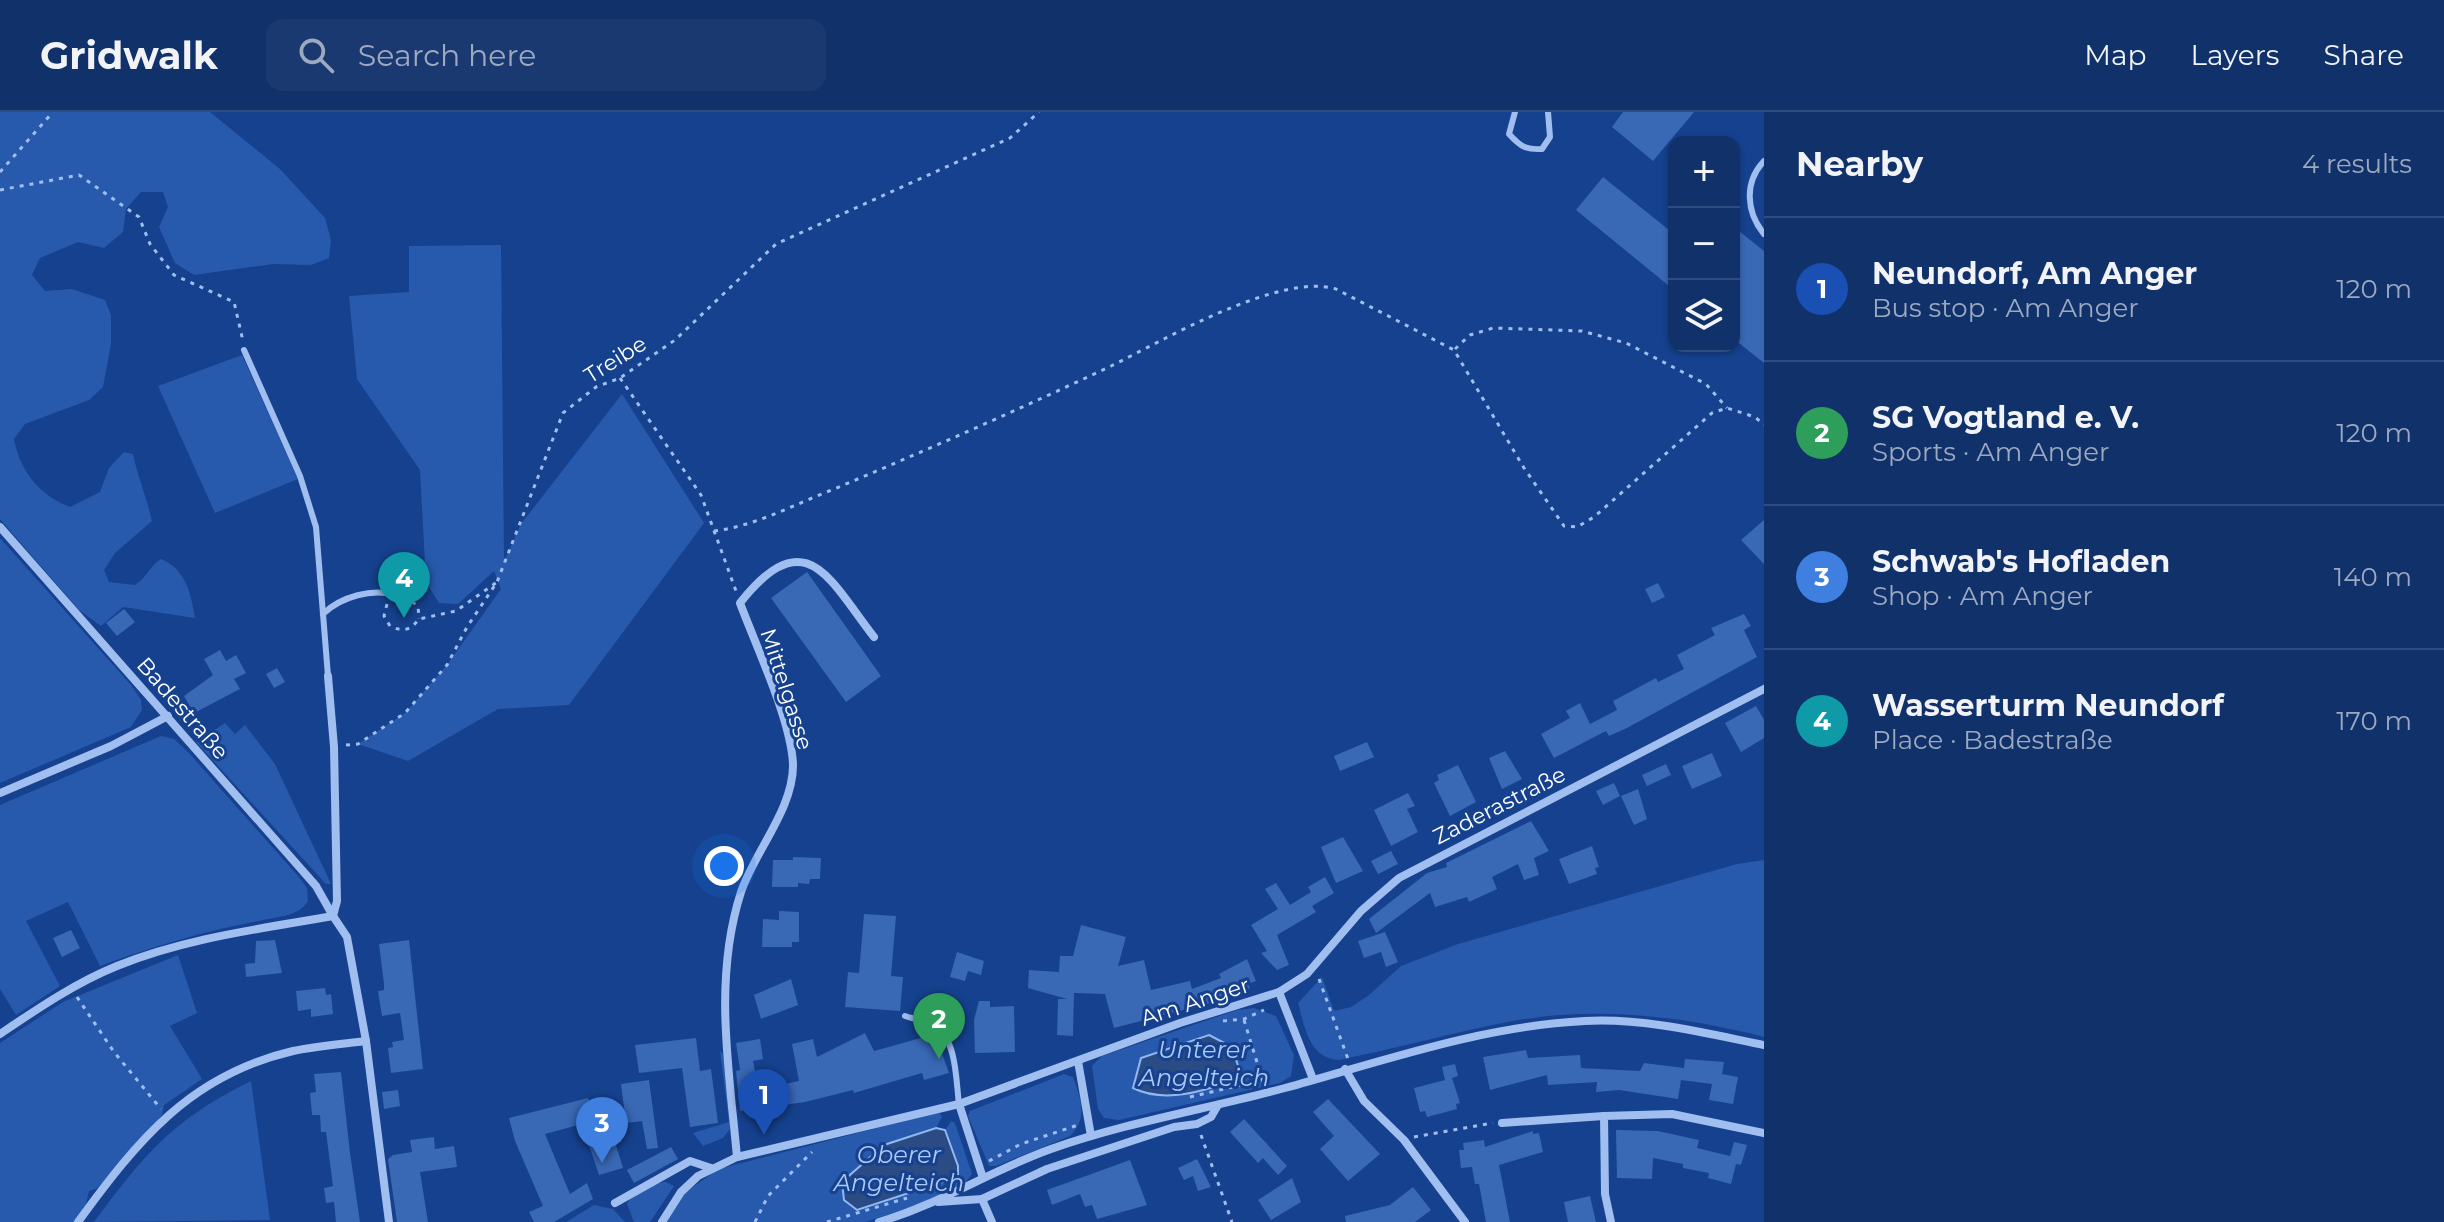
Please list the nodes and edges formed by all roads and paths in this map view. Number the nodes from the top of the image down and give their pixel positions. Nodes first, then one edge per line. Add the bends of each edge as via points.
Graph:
1 (53, 112) edge
2 (1039, 112) edge
3 (1515, 112) edge
4 (1548, 112) edge
5 (1764, 161) edge
6 (0, 172) edge
7 (0, 190) edge
8 (1764, 234) edge
9 (244, 350) joint
10 (1454, 350) junction
11 (620, 378) junction
12 (1727, 408) junction
13 (1764, 414) edge
14 (1755, 417) junction
15 (1764, 425) edge
16 (0, 527) edge
17 (714, 531) junction
18 (497, 582) junction
19 (396, 596) junction
20 (740, 603) junction
21 (323, 614) junction
22 (419, 619) junction
23 (874, 637) dead end
24 (328, 676) joint
25 (1764, 689) edge
26 (168, 716) junction
27 (334, 747) junction
28 (0, 793) edge
29 (333, 916) junction
30 (1315, 964) junction
31 (71, 989) junction
32 (1279, 992) junction
33 (905, 1016) dead end
34 (1244, 1019) dead end
35 (0, 1034) edge
36 (366, 1041) junction
37 (1764, 1045) edge
38 (1078, 1061) junction
39 (1348, 1068) junction
40 (1313, 1079) junction
41 (1263, 1082) dead end
42 (959, 1104) junction
43 (1218, 1105) junction
44 (166, 1115) junction
45 (1604, 1116) junction
46 (1502, 1123) joint
47 (1197, 1124) junction
48 (1764, 1133) edge
49 (1091, 1136) junction
50 (1414, 1137) dead end
51 (814, 1139) junction
52 (737, 1157) junction
53 (711, 1168) junction
54 (983, 1178) junction
55 (982, 1199) junction
56 (938, 1202) junction
57 (615, 1203) dead end
58 (78, 1222) edge
59 (389, 1222) edge
60 (662, 1222) edge
61 (755, 1222) edge
62 (879, 1222) edge
63 (992, 1222) edge
64 (1232, 1222) edge
65 (1465, 1222) edge
66 (1611, 1222) edge

1 - 6 path
2 - 11 path, Treibe via 1010,138 776,244 675,340
3 - 4 lane via 1509,134 1530,150 1542,149 1550,137
5 - 8 lane via 1752,178 1750,201 1752,216
7 - 9 path via 79,175 139,217 150,244 174,275 234,302
9 - 21 lane via 300,476 316,527
10 - 12 path via 1470,335 1493,328 1582,331 1626,343 1706,384
10 - 12 path via 1564,526 1577,527 1594,517 1712,413
10 - 17 path via 1336,289 1302,286 1195,325 880,470 744,525
11 - 17 path via 701,495
11 - 18 path, Treibe via 596,387 563,413
12 - 14 path
13 - 14 path
14 - 15 path
16 - 26 street, Badestraße
17 - 20 path
18 - 22 path via 456,611
18 - 27 path, Treibe via 447,665 405,713 358,744
19 - 21 lane via 384,592 352,598
19 - 22 path via 409,596 418,606
19 - 22 path via 384,616 390,626 401,631
20 - 23 street via 782,566 799,560 816,564
20 - 52 street, Mittelgasse via 793,764 791,787 755,857 732,931 724,1017
21 - 24 lane
24 - 27 street
25 - 30 street, Zaderastraße via 1399,878 1361,911
26 - 28 street
26 - 29 street, Badestraße via 316,886
27 - 29 street
29 - 31 street via 176,947 117,966
29 - 36 street, Badestraße via 347,937
30 - 32 street, Zaderastraße
30 - 39 path
31 - 35 street
31 - 44 path
32 - 38 street, Am Anger
32 - 40 street, Am Anger
33 - 42 lane via 943,1033 954,1062
34 - 41 path
36 - 44 street via 260,1061 199,1089
36 - 59 street, Badestraße
37 - 39 street via 1643,1023 1585,1021 1514,1030
38 - 42 street, Am Anger
38 - 49 street
39 - 40 street
39 - 65 street via 1364,1101 1404,1140
40 - 43 street
42 - 51 street, Am Anger
42 - 54 street
43 - 47 street via 1211,1117
43 - 49 street
44 - 58 street
45 - 46 street
45 - 48 street via 1672,1114
45 - 66 street via 1605,1194
46 - 50 path
47 - 55 street via 1047,1169
47 - 64 path
49 - 54 street
51 - 52 street, Am Anger
51 - 61 path via 816,1149 768,1196
52 - 53 street, Am Anger
53 - 57 street via 690,1161
53 - 60 street, Am Anger via 681,1192
54 - 56 street
55 - 56 street
55 - 63 street
56 - 62 street

